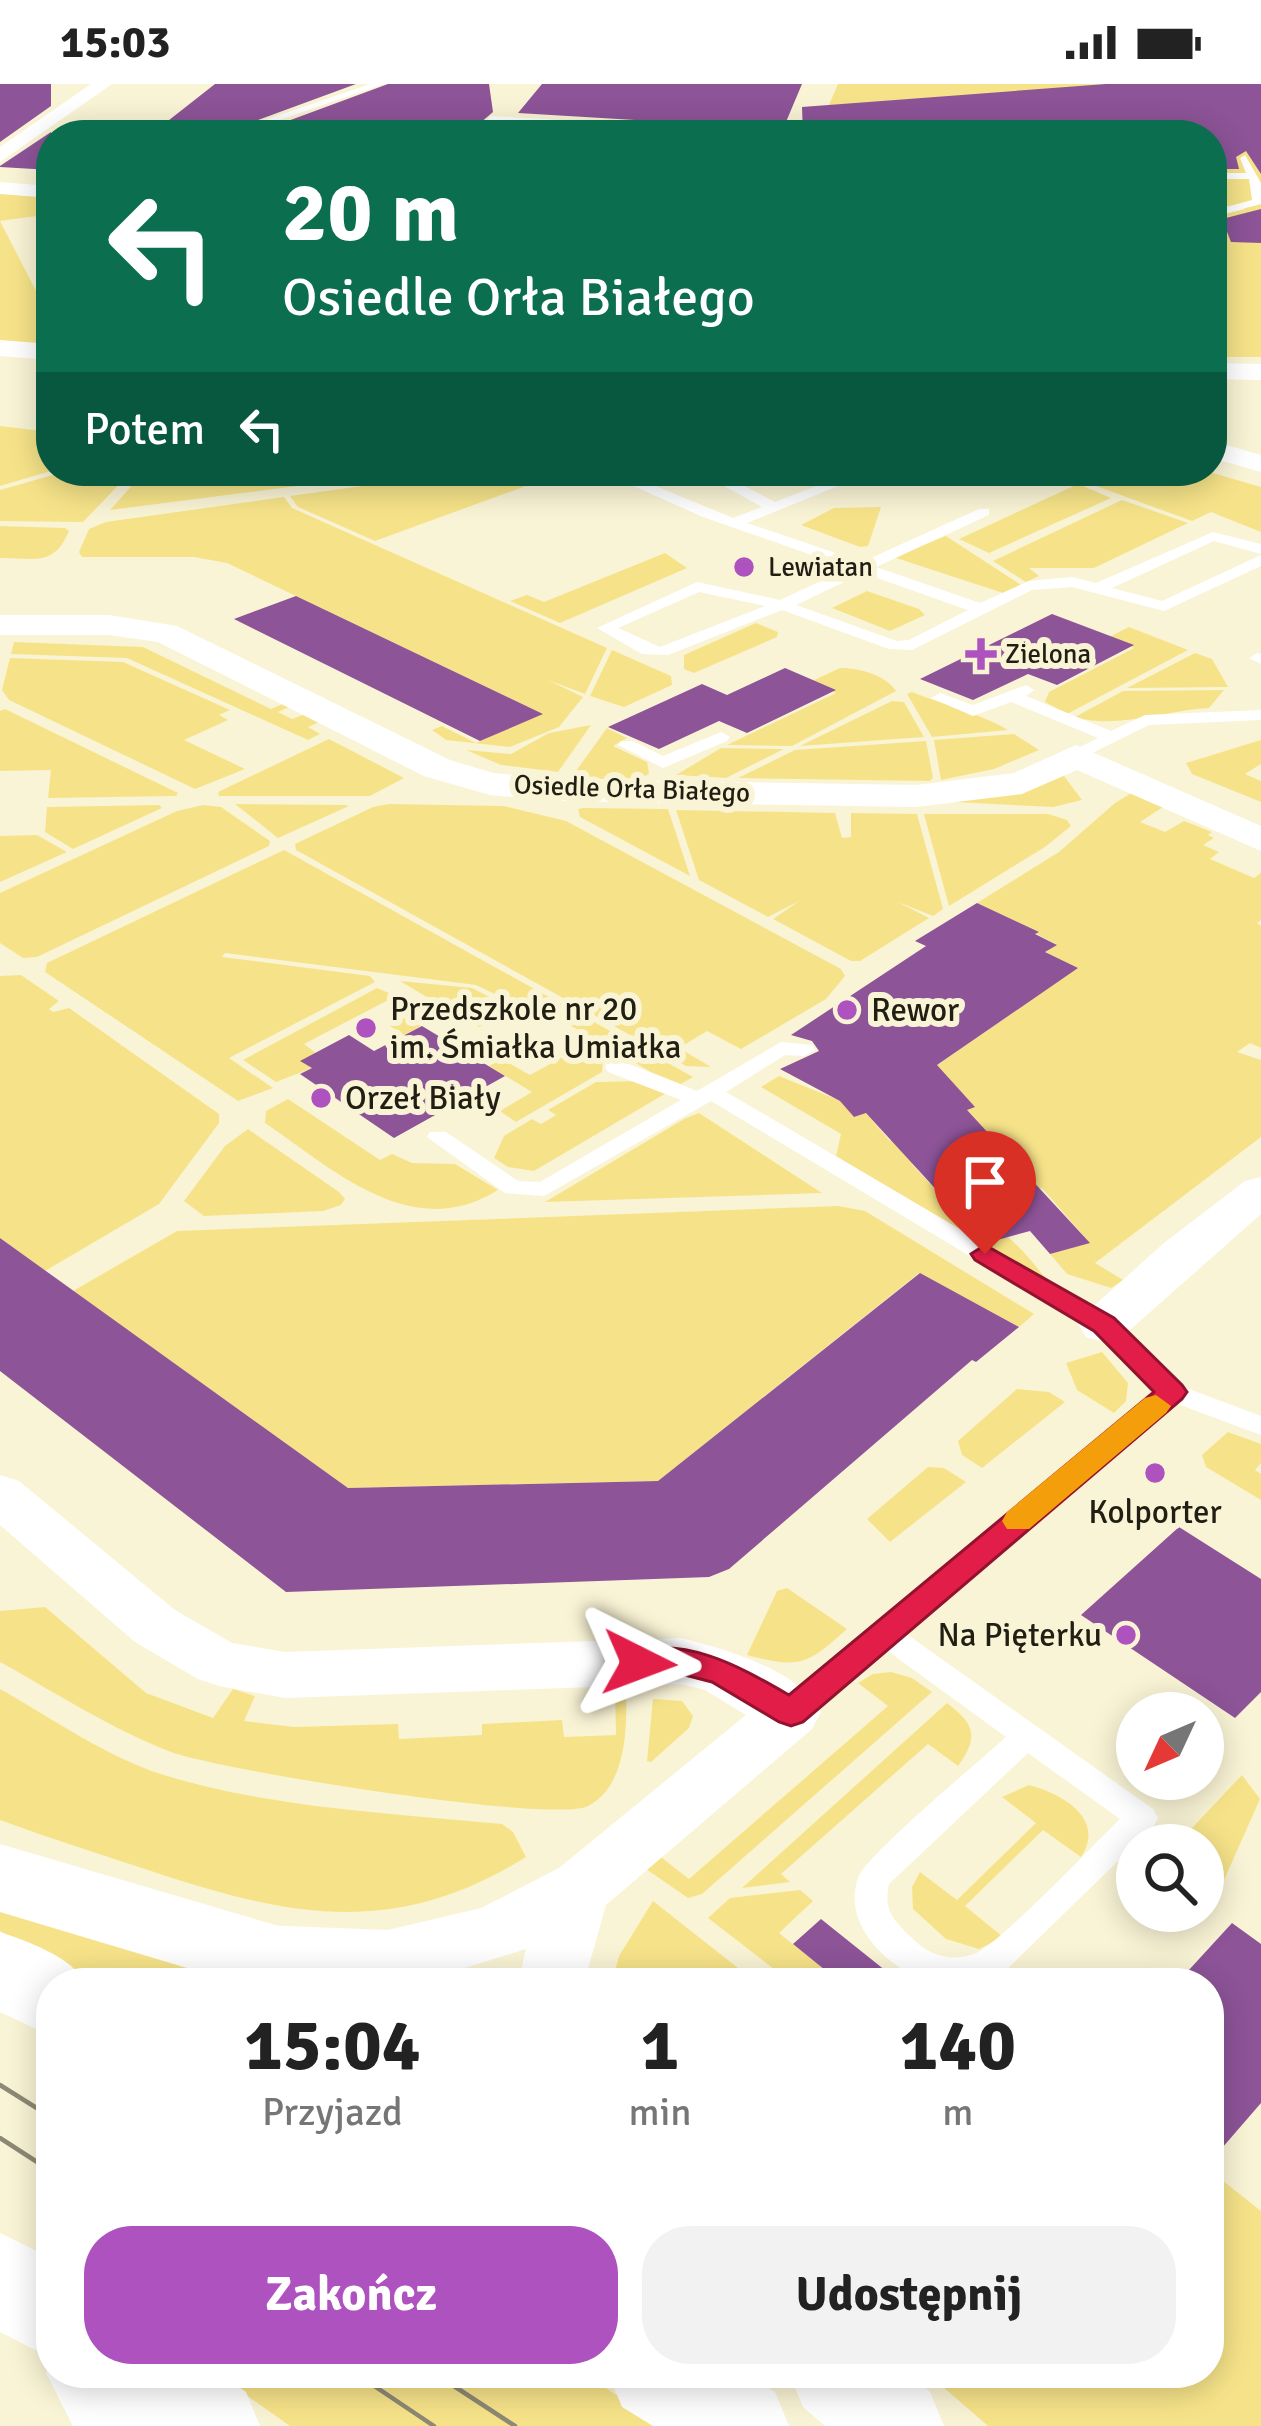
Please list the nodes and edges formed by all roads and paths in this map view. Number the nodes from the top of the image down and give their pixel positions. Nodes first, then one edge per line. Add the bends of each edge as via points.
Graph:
1 (103, 84) edge
2 (379, 84) edge
3 (52, 120) edge
4 (271, 120) edge
5 (36, 131) edge
6 (1, 156) edge
7 (1245, 158) dead end
8 (1252, 174) junction
9 (1227, 175) edge
10 (0, 188) edge
11 (36, 191) edge
12 (1227, 210) edge
13 (0, 348) edge
14 (36, 351) edge
15 (1257, 369) edge
16 (1227, 370) edge
17 (1227, 455) edge
18 (1227, 461) edge
19 (1261, 467) edge
20 (639, 486) edge
21 (733, 486) edge
22 (829, 486) edge
23 (658, 495) junction
24 (629, 506) dead end
25 (774, 507) junction
26 (984, 512) dead end
27 (709, 514) junction
28 (688, 522) dead end
29 (733, 523) junction
30 (1261, 549) edge
31 (1261, 560) edge
32 (856, 568) junction
33 (1101, 587) junction
34 (782, 605) junction
35 (981, 609) junction
36 (0, 625) edge
37 (1032, 687) dead end
38 (1014, 697) junction
39 (940, 698) dead end
40 (1261, 715) edge
41 (721, 737) dead end
42 (1112, 737) junction
43 (627, 745) dead end
44 (1076, 756) junction
45 (661, 776) junction
46 (1261, 840) edge
47 (804, 1050) dead end
48 (616, 1067) dead end
49 (704, 1096) junction
50 (437, 1138) dead end
51 (1261, 1191) edge
52 (1104, 1324) junction
53 (1172, 1392) junction
54 (1261, 1426) edge
55 (0, 1495) edge
56 (884, 1633) junction
57 (791, 1712) junction
58 (1028, 1736) junction
59 (0, 1878) edge
60 (582, 1887) junction
61 (260, 1954) joint
62 (0, 1968) edge
63 (554, 1968) edge
64 (930, 1968) edge
65 (964, 1968) edge
66 (36, 1990) edge
67 (0, 2278) edge
68 (36, 2302) edge
69 (104, 2388) edge
70 (158, 2388) edge
71 (680, 2388) edge
72 (854, 2388) edge
73 (129, 2426) edge
74 (212, 2426) edge
75 (741, 2426) edge
76 (896, 2426) edge

1 - 3 street
2 - 4 lane
5 - 6 street
7 - 8 lane
8 - 9 lane
8 - 12 lane via 1257,202
10 - 11 street
13 - 14 street
15 - 16 street
17 - 19 street
18 - 19 street
20 - 23 lane
21 - 25 lane
22 - 25 lane
23 - 24 lane
23 - 27 lane
25 - 29 lane
26 - 32 lane
27 - 28 lane
27 - 29 lane
29 - 32 lane
30 - 33 lane via 1213,536
31 - 33 lane via 1164,606
32 - 34 lane
32 - 35 lane
33 - 35 lane via 1038,584
34 - 34 lane via 662,652 605,628 697,587
34 - 35 lane via 895,646
36 - 45 street, Osiedle Orła Białego via 166,633 437,768 490,784 559,790
37 - 38 lane
38 - 39 lane via 973,711
38 - 42 lane
40 - 42 lane, Osiedle Orła Białego via 1145,720
41 - 45 lane
42 - 44 lane, Osiedle Orła Białego
43 - 45 lane
44 - 45 street, Osiedle Orła Białego via 1022,783 916,796
44 - 46 street
47 - 49 lane via 782,1048
48 - 49 lane
49 - 50 lane via 544,1189 513,1188
49 - 52 lane
51 - 52 street
52 - 53 lane
53 - 54 lane
53 - 56 lane
55 - 57 street via 155,1626 219,1663 285,1676 681,1661 721,1672
56 - 57 lane
56 - 58 lane
57 - 60 street
58 - 64 lane via 874,1877 869,1900 877,1926
58 - 65 lane via 1142,1818 990,1964
59 - 61 street
60 - 61 street via 494,1934 434,1953 344,1962
60 - 63 street
62 - 66 street
67 - 68 street
69 - 73 street
70 - 74 street
71 - 75 street
72 - 76 street

